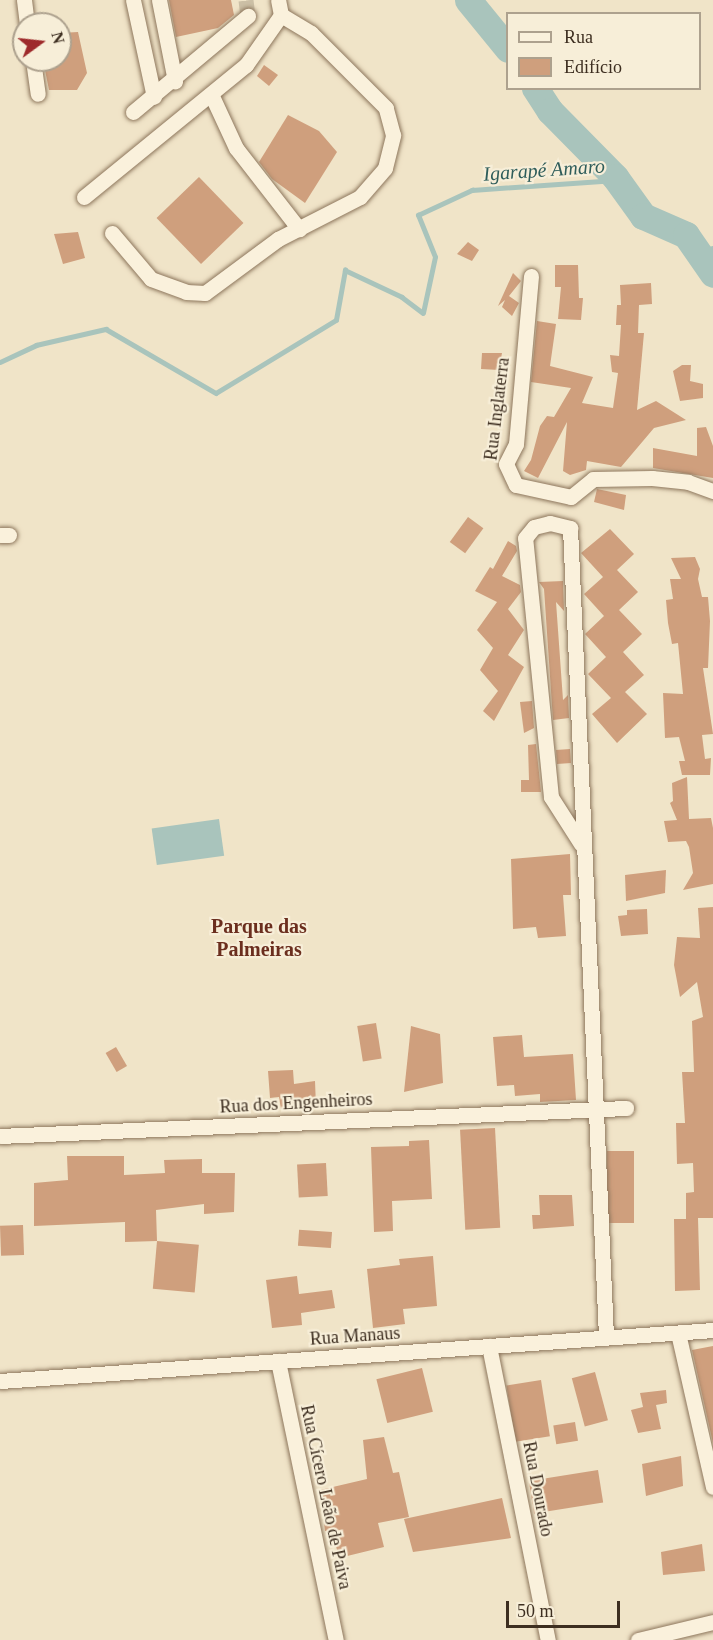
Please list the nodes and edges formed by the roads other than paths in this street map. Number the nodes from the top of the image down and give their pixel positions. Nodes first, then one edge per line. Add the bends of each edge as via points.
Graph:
1 (133, 0) edge
2 (159, 0) edge
3 (279, 8) edge
4 (248, 16) dead end
5 (35, 72) edge
6 (175, 81) junction
7 (38, 94) dead end
8 (211, 94) junction
9 (154, 97) junction
10 (133, 112) dead end
11 (84, 197) dead end
12 (299, 229) junction
13 (112, 233) dead end
14 (531, 276) dead end
15 (713, 491) edge
16 (581, 844) junction
17 (626, 1108) dead end
18 (593, 1109) junction
19 (0, 1136) edge
20 (713, 1330) edge
21 (678, 1333) junction
22 (606, 1336) junction
23 (489, 1346) junction
24 (278, 1361) junction
25 (0, 1381) edge
26 (713, 1487) edge
27 (713, 1622) edge
28 (336, 1640) edge
29 (548, 1640) edge
30 (638, 1640) edge

1 - 9 street
2 - 6 street
3 - 8 street via 246,65
3 - 12 street via 311,33 386,108 393,135 385,168 360,197
4 - 6 street
5 - 7 street
6 - 9 street
8 - 11 street
8 - 12 street via 236,148
9 - 10 street
12 - 13 street via 278,239 205,293 186,292 152,279
14 - 15 street, Rua Inglaterra via 516,444 506,464 516,485 571,496 593,479 652,478
16 - 16 street via 570,528 550,523 528,531 528,561 551,797
16 - 18 street
17 - 18 street, Rua dos Engenheiros
18 - 19 street, Rua dos Engenheiros
18 - 22 street
20 - 21 street, Rua Manaus
21 - 22 street, Rua Manaus
21 - 26 street
22 - 23 street, Rua Manaus
23 - 24 street, Rua Manaus
23 - 29 street, Rua Dourado
24 - 25 street, Rua Manaus
24 - 28 street, Rua Cícero Leão de Paiva
27 - 30 street

